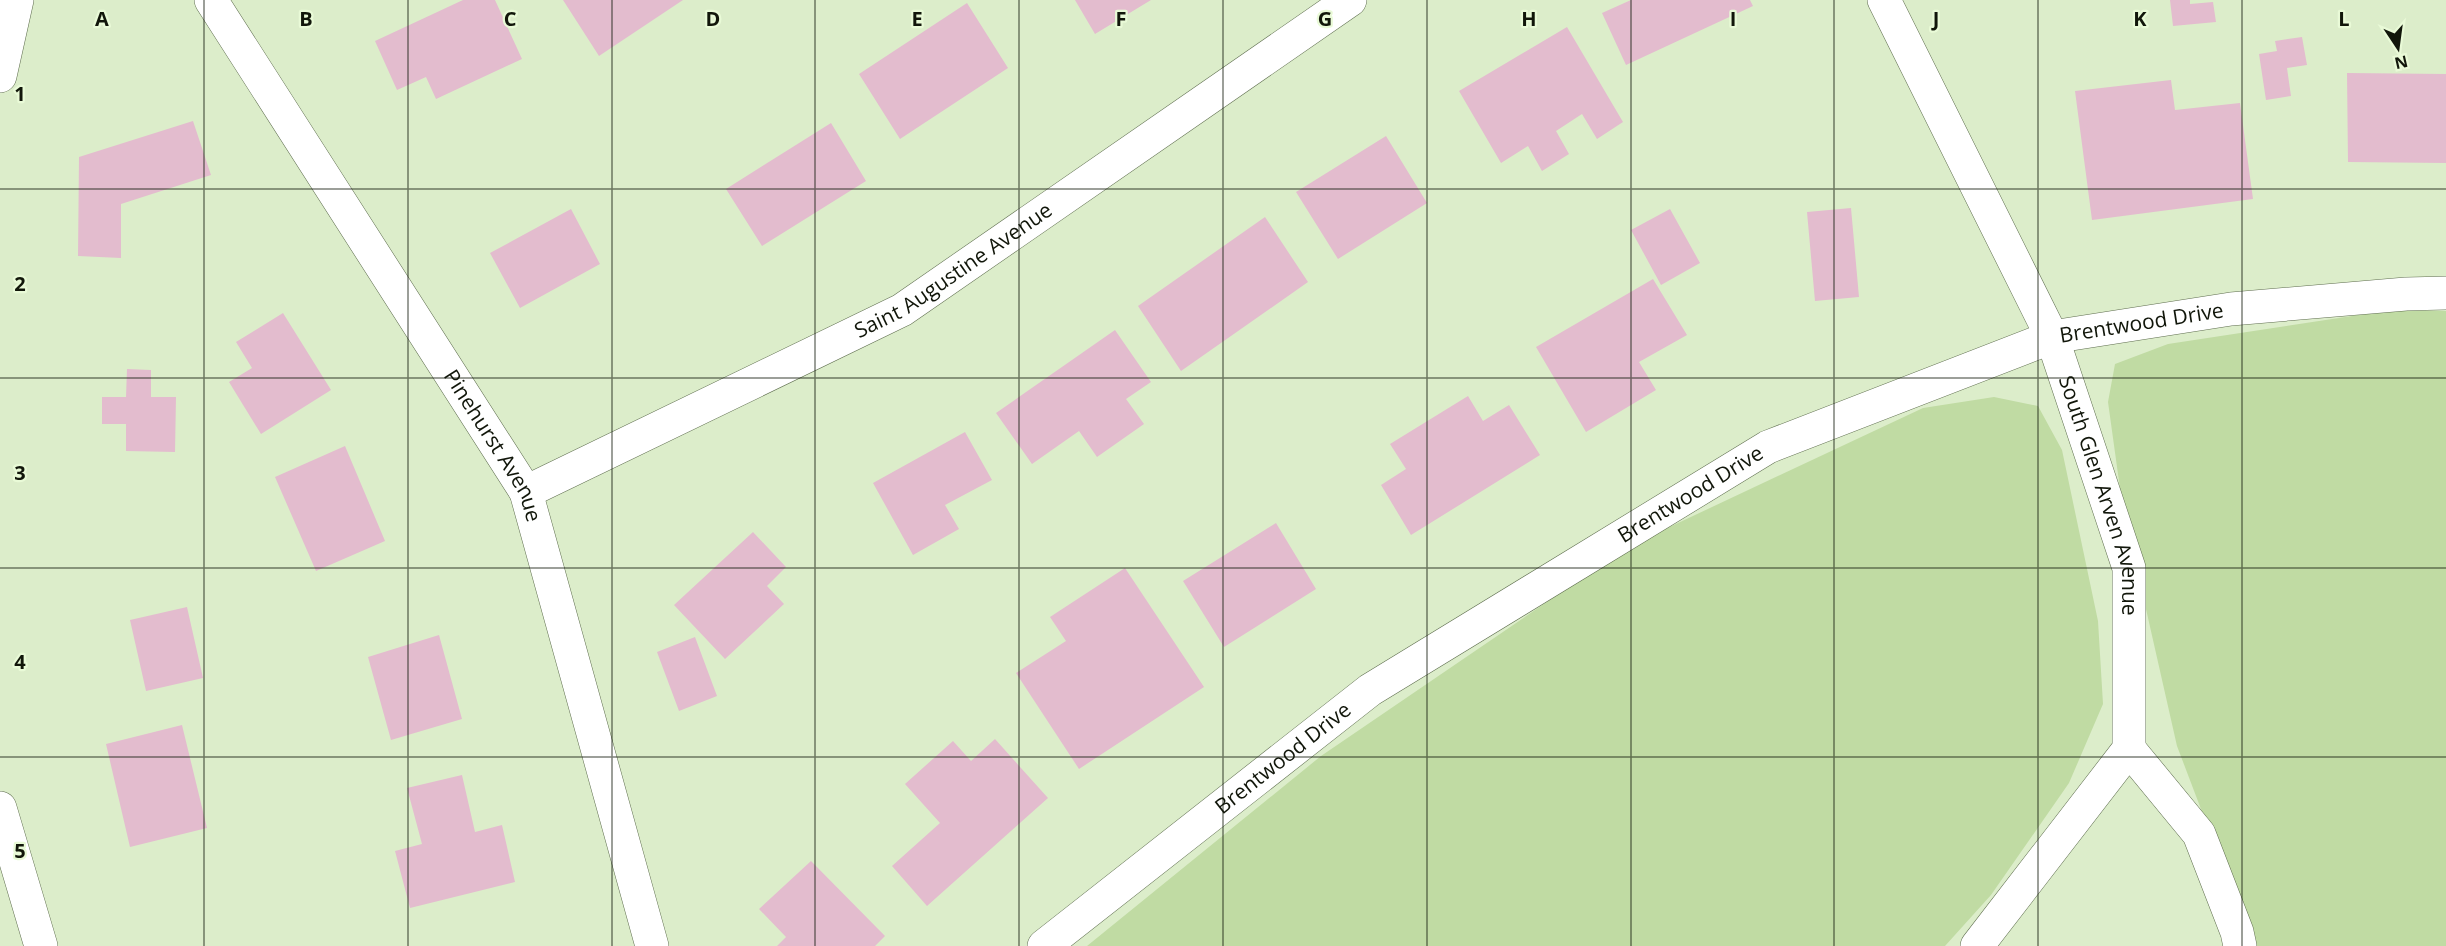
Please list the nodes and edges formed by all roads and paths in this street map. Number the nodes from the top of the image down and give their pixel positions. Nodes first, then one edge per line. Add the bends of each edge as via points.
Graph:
1 (17, 0) edge
2 (211, 0) edge
3 (1350, 0) edge
4 (1884, 0) edge
5 (0, 76) edge
6 (2446, 293) edge
7 (2052, 337) junction
8 (526, 492) junction
9 (2128, 748) junction
10 (0, 808) edge
11 (41, 946) edge
12 (652, 946) edge
13 (1044, 946) edge
14 (1977, 946) edge
15 (2240, 946) edge

1 - 5 street
2 - 8 street, Pinehurst Avenue
3 - 8 street, Saint Augustine Avenue via 902,310
4 - 7 street, South Glen Arven Avenue
6 - 7 street, Brentwood Drive via 2232,309
7 - 9 street, South Glen Arven Avenue via 2129,568
7 - 13 street, Brentwood Drive via 1768,447 1370,690
8 - 12 street, Pinehurst Avenue
9 - 14 street
9 - 15 street via 2199,834
10 - 11 street

